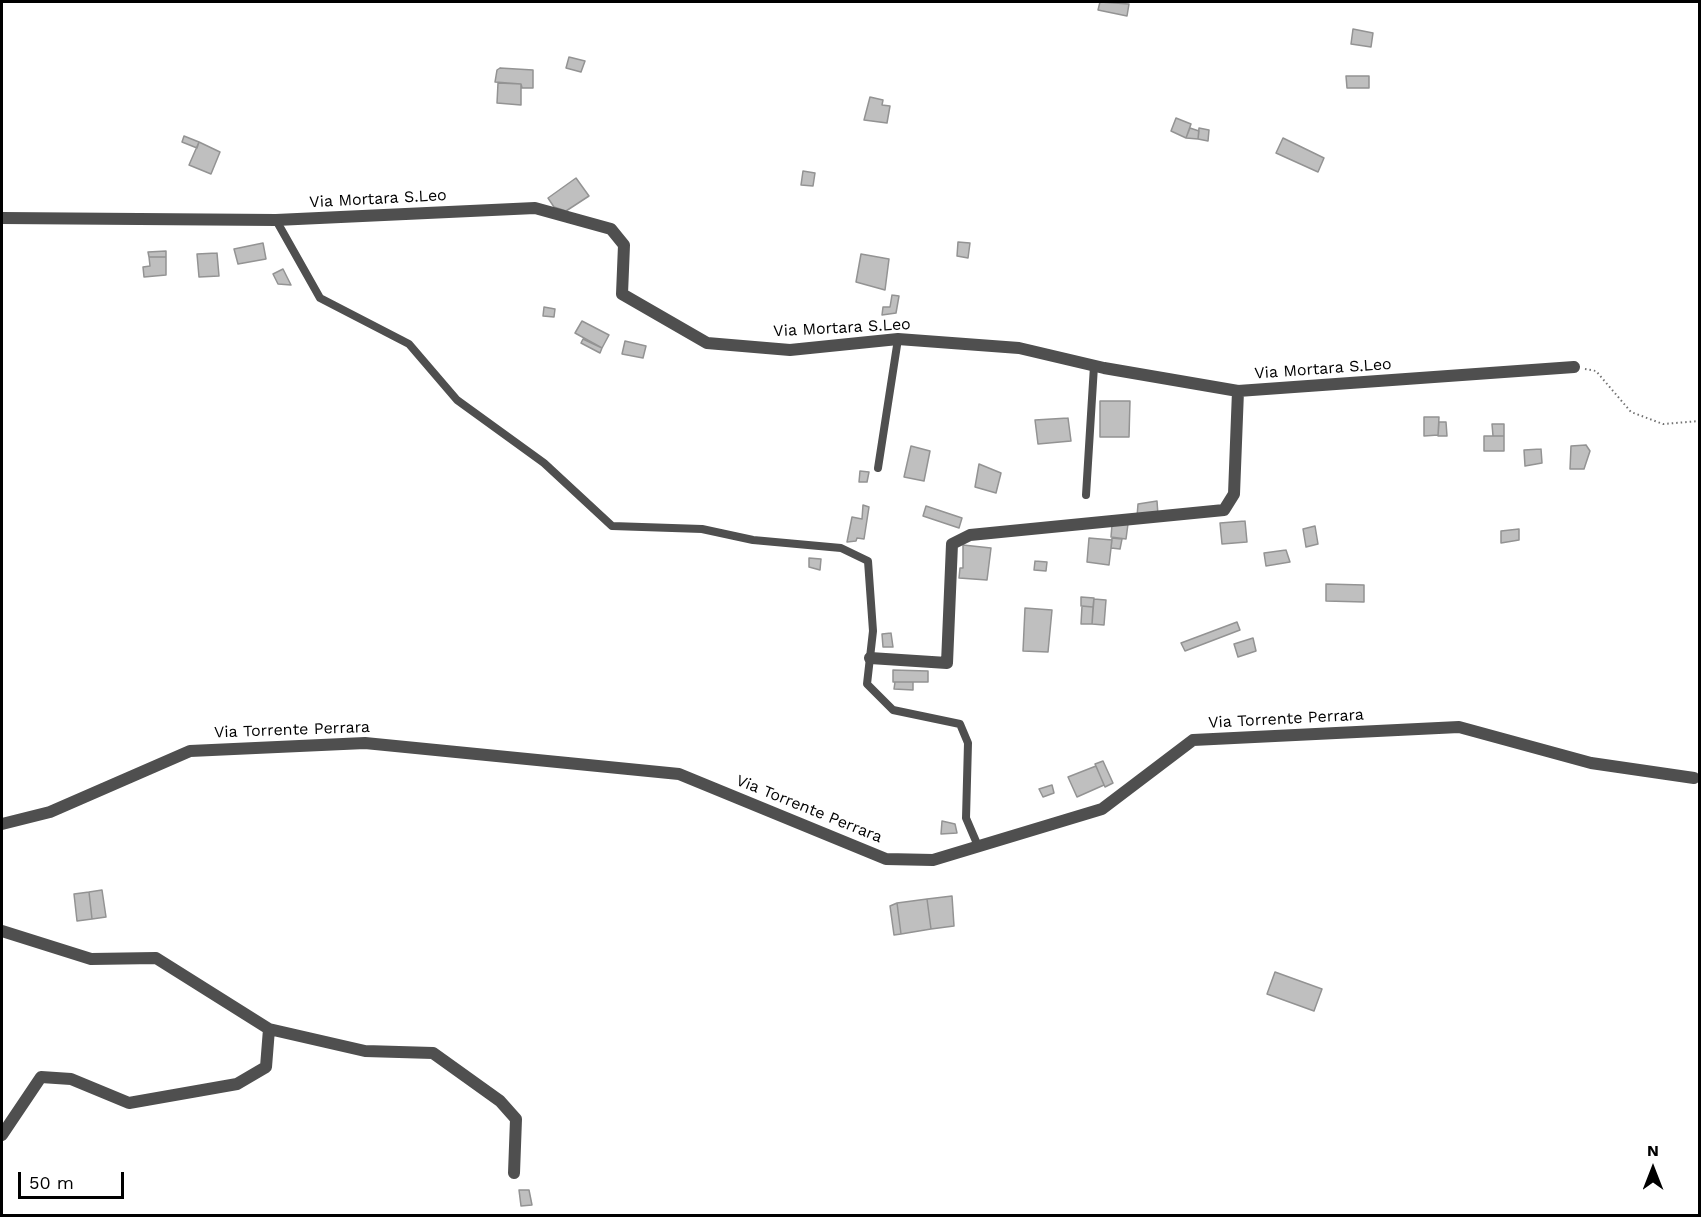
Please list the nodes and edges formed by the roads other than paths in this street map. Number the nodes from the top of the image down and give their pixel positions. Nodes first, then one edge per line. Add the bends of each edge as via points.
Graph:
1 (2, 218) edge
2 (276, 220) junction
3 (898, 339) junction
4 (1094, 366) junction
5 (1574, 367) road end
6 (1238, 392) junction
7 (878, 468) dead end
8 (1086, 495) dead end
9 (870, 658) junction
10 (1694, 778) dead end
11 (2, 824) edge
12 (978, 846) junction
13 (2, 931) edge
14 (269, 1029) junction
15 (2, 1135) edge
16 (514, 1173) dead end

1 - 2 street, Via Mortara S.Leo
2 - 3 street, Via Mortara S.Leo via 535,208 610,229 624,245 622,294 707,343 790,350
2 - 9 lane via 320,298 409,344 457,399 544,463 612,526 702,529 753,540 841,548 868,561 873,631
3 - 4 street, Via Mortara S.Leo via 1019,348
3 - 7 lane
4 - 6 street, Via Mortara S.Leo
4 - 8 lane
5 - 6 street, Via Mortara S.Leo
6 - 9 street via 1234,494 1224,510 970,535 952,544 947,663
9 - 12 lane via 867,684 893,710 960,724 968,743 966,818
10 - 12 street, Via Torrente Perrara via 1591,763 1459,727 1193,740 1102,809
11 - 12 street, Via Torrente Perrara via 50,812 190,751 365,742 679,774 886,859 933,860
13 - 14 street via 91,959 156,958
14 - 15 street via 266,1067 237,1084 129,1103 71,1079 41,1077
14 - 16 street via 365,1052 433,1053 500,1101 516,1119

